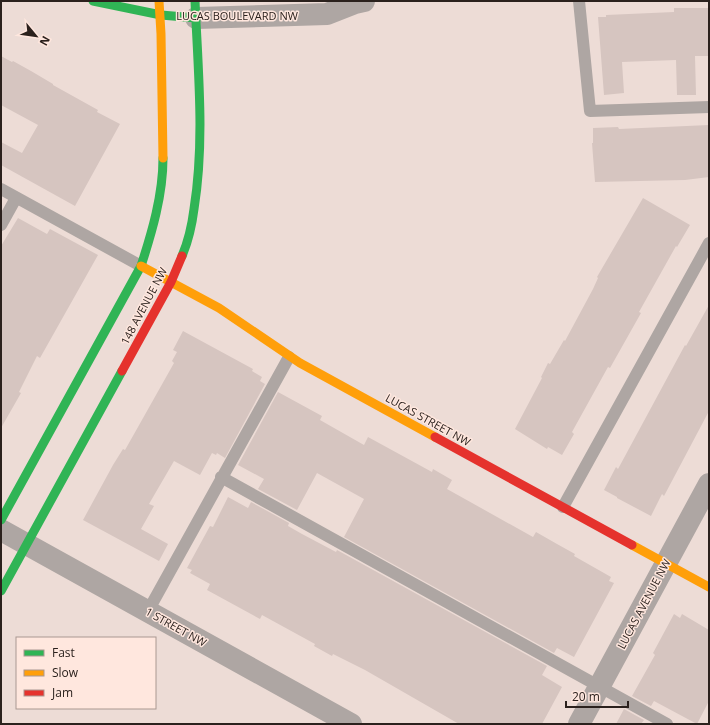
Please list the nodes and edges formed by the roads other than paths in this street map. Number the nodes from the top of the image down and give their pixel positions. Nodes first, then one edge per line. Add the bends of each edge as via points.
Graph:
1 (93, 1) edge
2 (158, 1) edge
3 (580, 1) edge
4 (357, 2) edge
5 (195, 10) edge
6 (161, 15) junction
7 (709, 107) edge
8 (1, 189) edge
9 (16, 198) junction
10 (1, 225) edge
11 (709, 243) edge
12 (141, 266) junction
13 (171, 282) junction
14 (290, 356) junction
15 (221, 477) junction
16 (709, 484) edge
17 (563, 507) junction
18 (1, 520) edge
19 (1, 530) edge
20 (27, 544) junction
21 (666, 564) junction
22 (709, 587) edge
23 (1, 591) edge
24 (148, 611) junction
25 (599, 687) junction
26 (352, 724) edge
27 (579, 724) edge
28 (667, 724) edge

1 - 6 street, LUCAS BOULEVARD NW
2 - 6 street, 148 AVENUE NW
3 - 7 lane via 590,112
4 - 5 street, LUCAS BOULEVARD NW via 327,14
5 - 6 street, LUCAS BOULEVARD NW
5 - 13 street, 148 AVENUE NW via 200,136 198,185 184,252
6 - 12 street, 148 AVENUE NW via 163,165 152,234
8 - 9 lane
9 - 10 lane
9 - 12 lane
11 - 17 lane
12 - 13 street, LUCAS STREET NW
12 - 18 street, 148 AVENUE NW
13 - 14 street, LUCAS STREET NW via 219,308
13 - 20 street, 148 AVENUE NW
14 - 15 lane
14 - 17 street, LUCAS STREET NW
15 - 24 lane
15 - 25 lane
16 - 21 street, LUCAS AVENUE NW
17 - 21 street, LUCAS STREET NW
19 - 20 street, 1 STREET NW
20 - 23 street, 148 AVENUE NW
20 - 24 street, 1 STREET NW
21 - 22 street, LUCAS STREET NW
21 - 25 street, LUCAS AVENUE NW
24 - 26 street, 1 STREET NW
25 - 27 street, LUCAS AVENUE NW
25 - 28 lane

